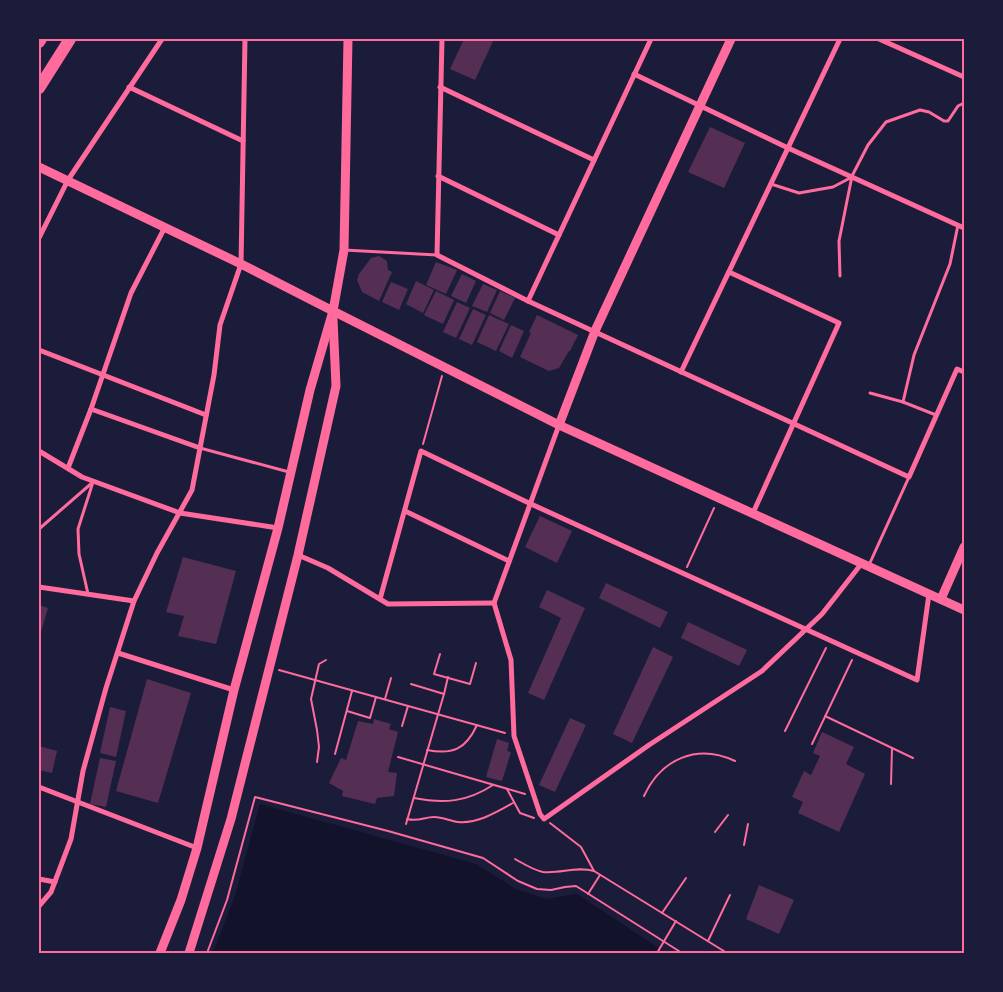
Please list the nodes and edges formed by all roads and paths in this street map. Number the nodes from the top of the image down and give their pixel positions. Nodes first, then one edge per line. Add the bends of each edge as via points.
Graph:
1 (70, 39) edge
2 (162, 39) edge
3 (245, 39) edge
4 (348, 39) edge
5 (442, 39) edge
6 (650, 39) edge
7 (731, 39) edge
8 (840, 39) edge
9 (879, 39) edge
10 (634, 74) junction
11 (964, 77) edge
12 (130, 87) junction
13 (440, 87) junction
14 (39, 88) edge
15 (964, 103) edge
16 (700, 105) junction
17 (243, 140) junction
18 (788, 148) junction
19 (594, 160) junction
20 (39, 167) edge
21 (438, 176) junction
22 (852, 176) junction
23 (68, 180) junction
24 (771, 184) junction
25 (958, 226) junction
26 (166, 227) junction
27 (964, 228) edge
28 (559, 235) junction
29 (39, 238) edge
30 (344, 250) junction
31 (437, 255) junction
32 (241, 264) junction
33 (729, 272) junction
34 (840, 276) dead end
35 (528, 301) junction
36 (333, 311) junction
37 (595, 331) junction
38 (39, 350) edge
39 (444, 368) junction
40 (681, 372) junction
41 (964, 372) edge
42 (102, 375) junction
43 (870, 393) dead end
44 (903, 402) junction
45 (91, 409) junction
46 (206, 415) junction
47 (936, 416) junction
48 (792, 423) junction
49 (559, 424) junction
50 (200, 448) junction
51 (39, 451) edge
52 (421, 451) junction
53 (68, 468) junction
54 (291, 473) junction
55 (909, 476) junction
56 (94, 481) junction
57 (719, 497) junction
58 (531, 504) junction
59 (405, 511) junction
60 (180, 513) junction
61 (753, 513) junction
62 (278, 528) junction
63 (39, 529) edge
64 (964, 547) edge
65 (298, 555) junction
66 (509, 561) junction
67 (866, 564) junction
68 (683, 573) junction
69 (39, 587) edge
70 (88, 594) junction
71 (929, 594) junction
72 (380, 599) junction
73 (941, 599) junction
74 (134, 601) junction
75 (494, 603) junction
76 (964, 610) edge
77 (806, 629) junction
78 (829, 640) junction
79 (856, 652) junction
80 (118, 653) junction
81 (440, 654) dead end
82 (326, 660) dead end
83 (476, 663) dead end
84 (269, 667) junction
85 (391, 678) dead end
86 (448, 678) junction
87 (315, 680) junction
88 (411, 684) dead end
89 (234, 690) junction
90 (352, 690) junction
91 (444, 694) junction
92 (376, 697) junction
93 (385, 699) junction
94 (408, 706) junction
95 (346, 711) junction
96 (438, 714) junction
97 (825, 716) junction
98 (477, 725) junction
99 (402, 726) dead end
100 (785, 731) dead end
101 (514, 736) junction
102 (812, 744) dead end
103 (892, 748) junction
104 (427, 750) junction
105 (334, 754) dead end
106 (398, 758) dead end
107 (913, 758) dead end
108 (735, 761) dead end
109 (317, 762) dead end
110 (891, 784) dead end
111 (493, 785) junction
112 (39, 787) edge
113 (507, 789) junction
114 (534, 796) junction
115 (644, 796) dead end
116 (413, 798) junction
117 (78, 802) junction
118 (514, 803) junction
119 (728, 815) dead end
120 (407, 818) junction
121 (544, 820) junction
122 (406, 824) dead end
123 (748, 824) dead end
124 (715, 832) dead end
125 (744, 845) dead end
126 (197, 848) junction
127 (515, 859) dead end
128 (594, 871) junction
129 (600, 875) junction
130 (686, 878) dead end
131 (39, 879) edge
132 (55, 882) junction
133 (588, 894) junction
134 (730, 895) dead end
135 (39, 906) edge
136 (662, 913) junction
137 (676, 921) junction
138 (708, 941) junction
139 (663, 942) junction
140 (160, 953) edge
141 (189, 953) edge
142 (207, 953) edge
143 (657, 953) edge
144 (682, 953) edge
145 (727, 953) edge

1 - 14 highway
2 - 12 street
3 - 17 street
4 - 30 main road
5 - 13 street
6 - 10 street
7 - 16 main road
8 - 18 street
9 - 11 street
10 - 16 street
10 - 19 street
12 - 17 street
12 - 23 street
13 - 19 street
13 - 21 street
15 - 22 lane via 948,121 920,110 886,122 868,145
16 - 18 street
16 - 37 main road
17 - 32 street
18 - 22 street
18 - 24 street
19 - 28 street
20 - 23 main road
21 - 28 street
21 - 31 street
22 - 24 lane via 833,187 799,193
22 - 25 street
22 - 34 lane via 839,241
23 - 26 main road
23 - 29 street
24 - 33 street
25 - 27 street
25 - 44 lane via 950,264 914,355
26 - 32 main road
26 - 42 street via 131,292
28 - 35 street
30 - 31 lane
30 - 36 main road
31 - 35 street
32 - 36 main road
32 - 46 street via 220,325
33 - 40 street
33 - 48 street via 839,323
35 - 37 street
36 - 39 main road
36 - 54 main road
36 - 65 main road via 336,386
37 - 40 street
37 - 49 main road
38 - 42 street
39 - 49 main road
39 - 52 path
40 - 48 street
41 - 47 street via 957,369
42 - 45 street
42 - 46 street
43 - 44 lane
44 - 47 lane
45 - 50 street
45 - 53 street
46 - 50 street
47 - 55 street
48 - 55 street
48 - 61 street
49 - 57 main road
49 - 58 street
50 - 54 lane
50 - 60 street via 192,490
51 - 53 street
52 - 58 street
52 - 59 street
53 - 56 street
54 - 62 main road
55 - 67 lane
56 - 60 street
56 - 63 lane
56 - 70 lane via 78,529 79,554
57 - 61 main road
57 - 68 path
58 - 66 street
58 - 68 street
59 - 66 street
59 - 72 street
60 - 62 street
60 - 74 street
61 - 67 main road
62 - 89 main road
64 - 73 main road
65 - 72 street via 328,568
65 - 84 main road
66 - 75 street
67 - 71 main road
67 - 77 street
68 - 77 street
69 - 70 street
70 - 74 street
71 - 73 main road
71 - 79 street via 916,680
72 - 75 street via 388,604
73 - 76 main road
74 - 80 street
75 - 101 street via 512,660
77 - 78 street
77 - 121 street via 762,671 649,745
78 - 79 street
78 - 100 path
79 - 97 path
80 - 89 street
80 - 117 street via 83,771
81 - 86 path via 434,674
82 - 87 path via 319,664
83 - 86 path via 470,684
84 - 87 path
84 - 141 main road via 231,819
85 - 93 path
86 - 91 path
87 - 90 path
87 - 109 path via 311,699 319,747
88 - 91 path
89 - 126 main road
90 - 92 path
90 - 95 path
91 - 96 path
92 - 93 path
92 - 95 path via 370,718
93 - 94 path
94 - 96 path
94 - 99 path
95 - 105 path
96 - 98 path
96 - 104 path
97 - 102 path
97 - 103 path
98 - 101 path
98 - 104 path via 465,745 447,752
101 - 114 street
103 - 107 path
103 - 110 path
104 - 116 path
106 - 111 path
108 - 115 path via 725,756 705,754 681,758 657,774
111 - 113 path
111 - 116 path via 461,799 432,802
112 - 117 street
113 - 114 path
113 - 118 path
114 - 121 street
116 - 120 path
117 - 126 street
117 - 132 street via 72,840
118 - 120 path via 467,822 431,817 420,821
118 - 121 path via 527,817
119 - 124 path
120 - 122 path
121 - 128 path via 581,847
123 - 125 path
126 - 140 main road
127 - 128 path via 544,872
128 - 129 path
129 - 133 path
129 - 136 path
130 - 136 path
131 - 132 street
132 - 135 street
133 - 139 path
133 - 142 path via 576,886 538,889 518,881 483,858 255,797 227,900
134 - 138 path
136 - 137 path
137 - 138 path
137 - 139 path
138 - 145 path
139 - 143 path
139 - 144 path

